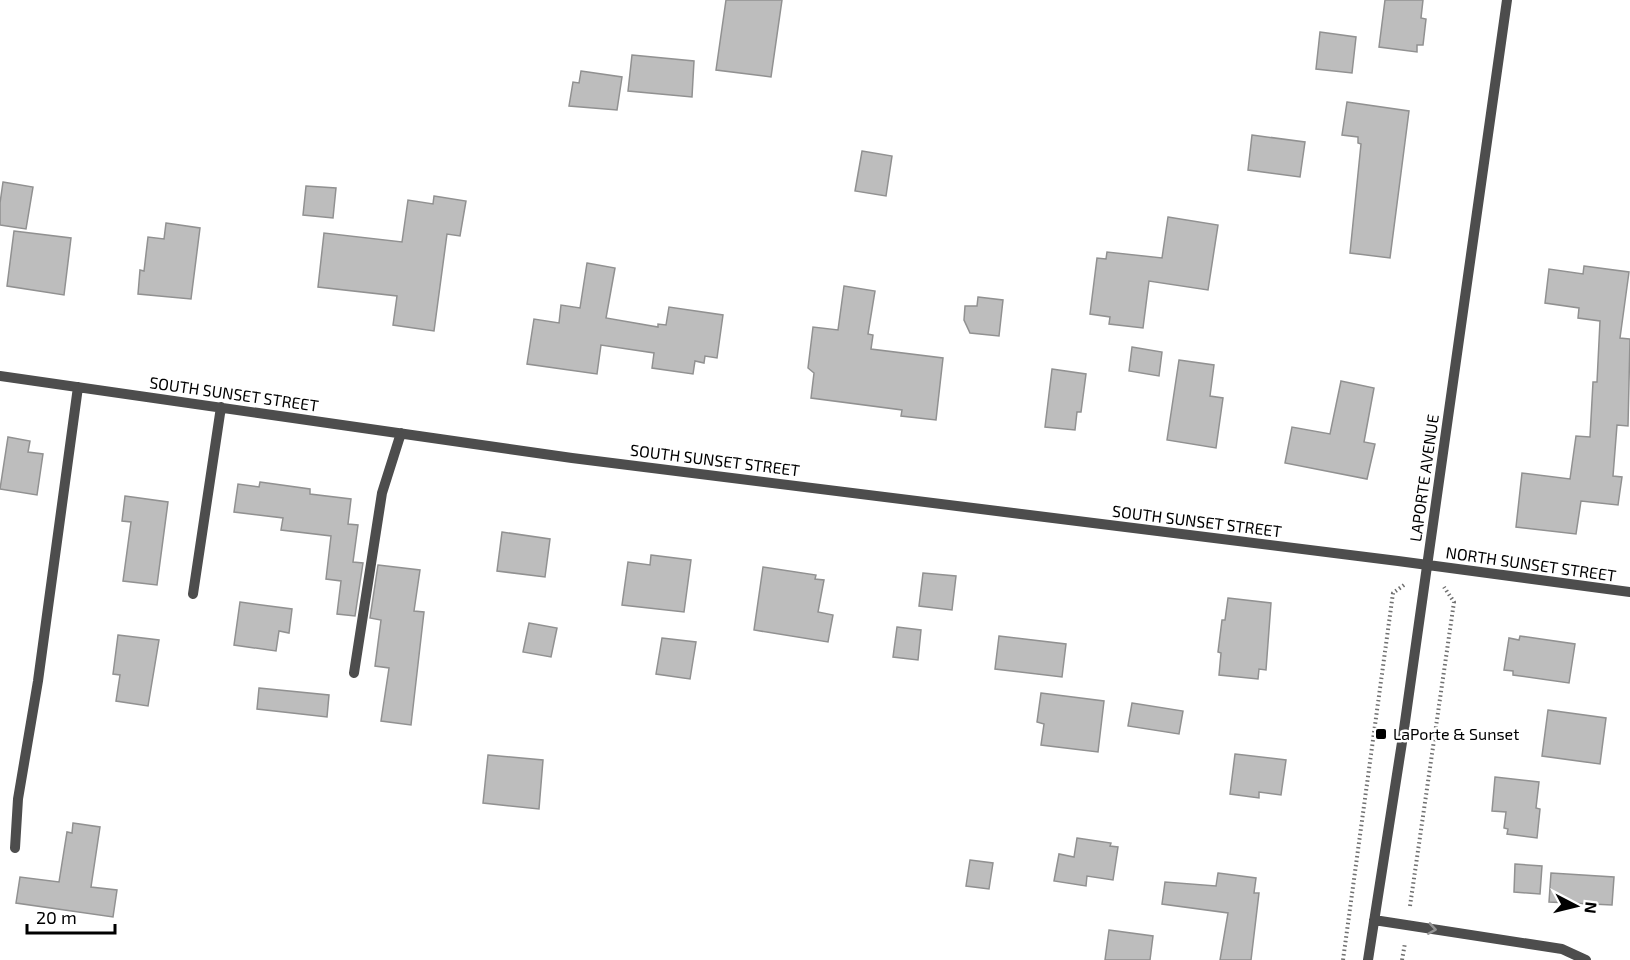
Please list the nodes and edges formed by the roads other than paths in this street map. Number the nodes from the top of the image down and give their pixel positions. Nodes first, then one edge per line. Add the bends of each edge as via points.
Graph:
1 (1507, 0) edge
2 (0, 376) edge
3 (78, 387) junction
4 (221, 407) junction
5 (401, 433) junction
6 (1427, 565) junction
7 (1630, 592) edge
8 (193, 594) dead end
9 (354, 673) dead end
10 (15, 848) dead end
11 (1374, 920) junction
12 (1368, 960) edge
13 (1586, 960) edge

1 - 6 street, LAPORTE AVENUE
2 - 3 street, SOUTH SUNSET STREET
3 - 4 street, SOUTH SUNSET STREET
3 - 10 street via 18,799
4 - 5 street, SOUTH SUNSET STREET
4 - 8 street
5 - 6 street, SOUTH SUNSET STREET
5 - 9 street via 382,493
6 - 7 street, NORTH SUNSET STREET
6 - 11 street, LAPORTE AVENUE
11 - 12 street, LAPORTE AVENUE
11 -> 13 street via 1562,949

